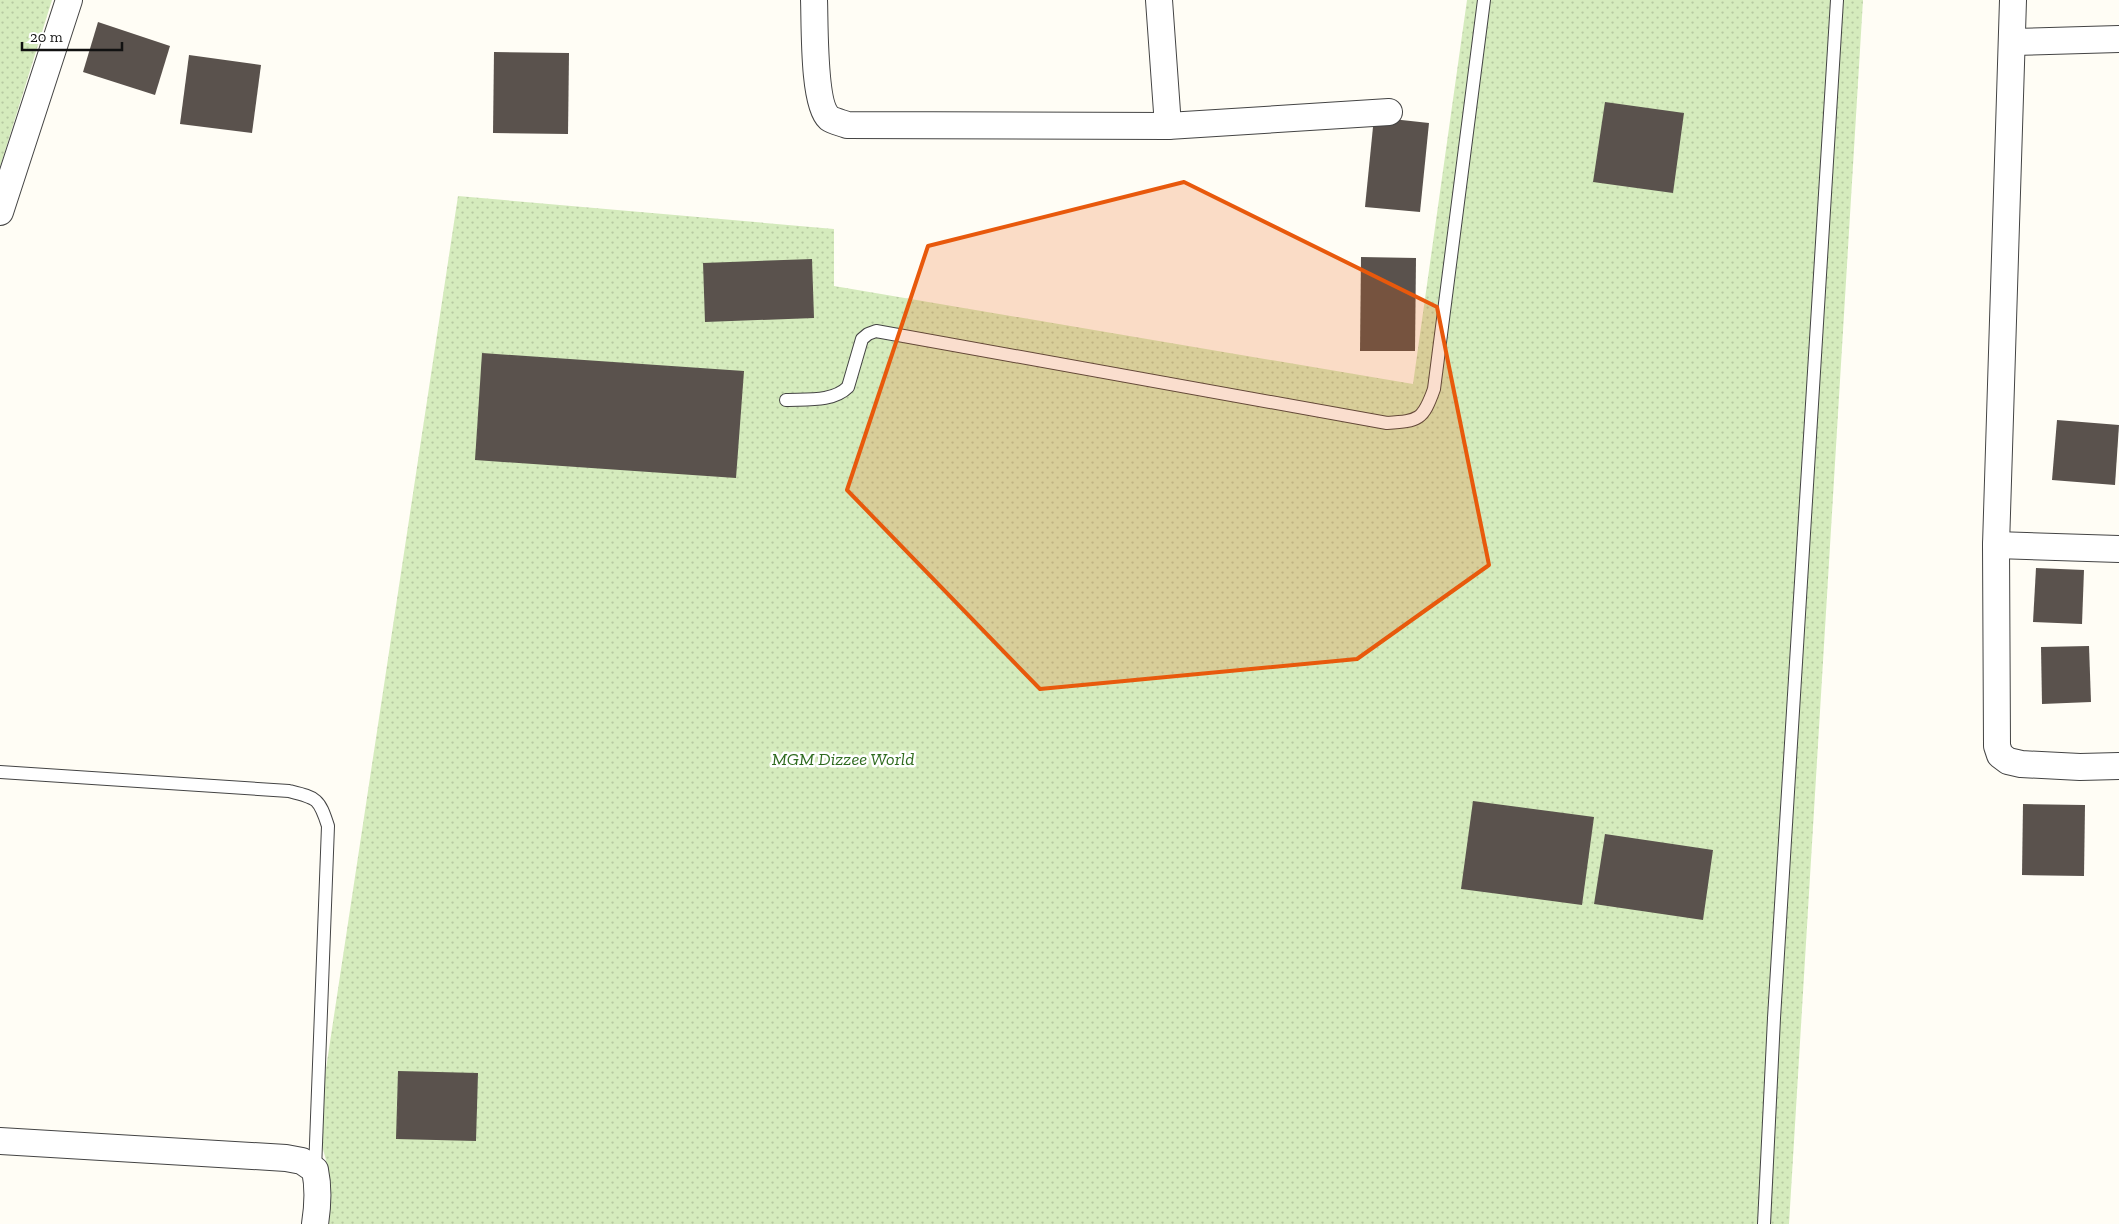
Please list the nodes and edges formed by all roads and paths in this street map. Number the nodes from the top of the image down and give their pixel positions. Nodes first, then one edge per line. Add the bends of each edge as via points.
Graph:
1 (69, 0) edge
2 (814, 0) edge
3 (1159, 0) edge
4 (1484, 0) edge
5 (1837, 0) edge
6 (2013, 0) edge
7 (2119, 39) edge
8 (2012, 42) junction
9 (1389, 112) dead end
10 (1168, 126) junction
11 (0, 212) edge
12 (786, 400) dead end
13 (1996, 545) junction
14 (2119, 549) edge
15 (2119, 766) edge
16 (0, 772) edge
17 (0, 1141) edge
18 (315, 1170) junction
19 (315, 1224) edge
20 (1764, 1224) edge

1 - 11 street
2 - 10 street via 817,75 822,107 829,118 847,124
3 - 10 street
4 - 12 lane via 1434,389 1420,417 1407,422 1386,423 876,331 862,339 848,387 842,393 834,397
5 - 20 lane
6 - 8 street
7 - 8 street
8 - 13 street
9 - 10 street
13 - 14 street
13 - 15 street via 1997,746 2000,755 2021,764
16 - 18 lane via 289,791 311,796 321,806 328,826
17 - 18 street via 286,1158 302,1161
18 - 19 street via 318,1194

